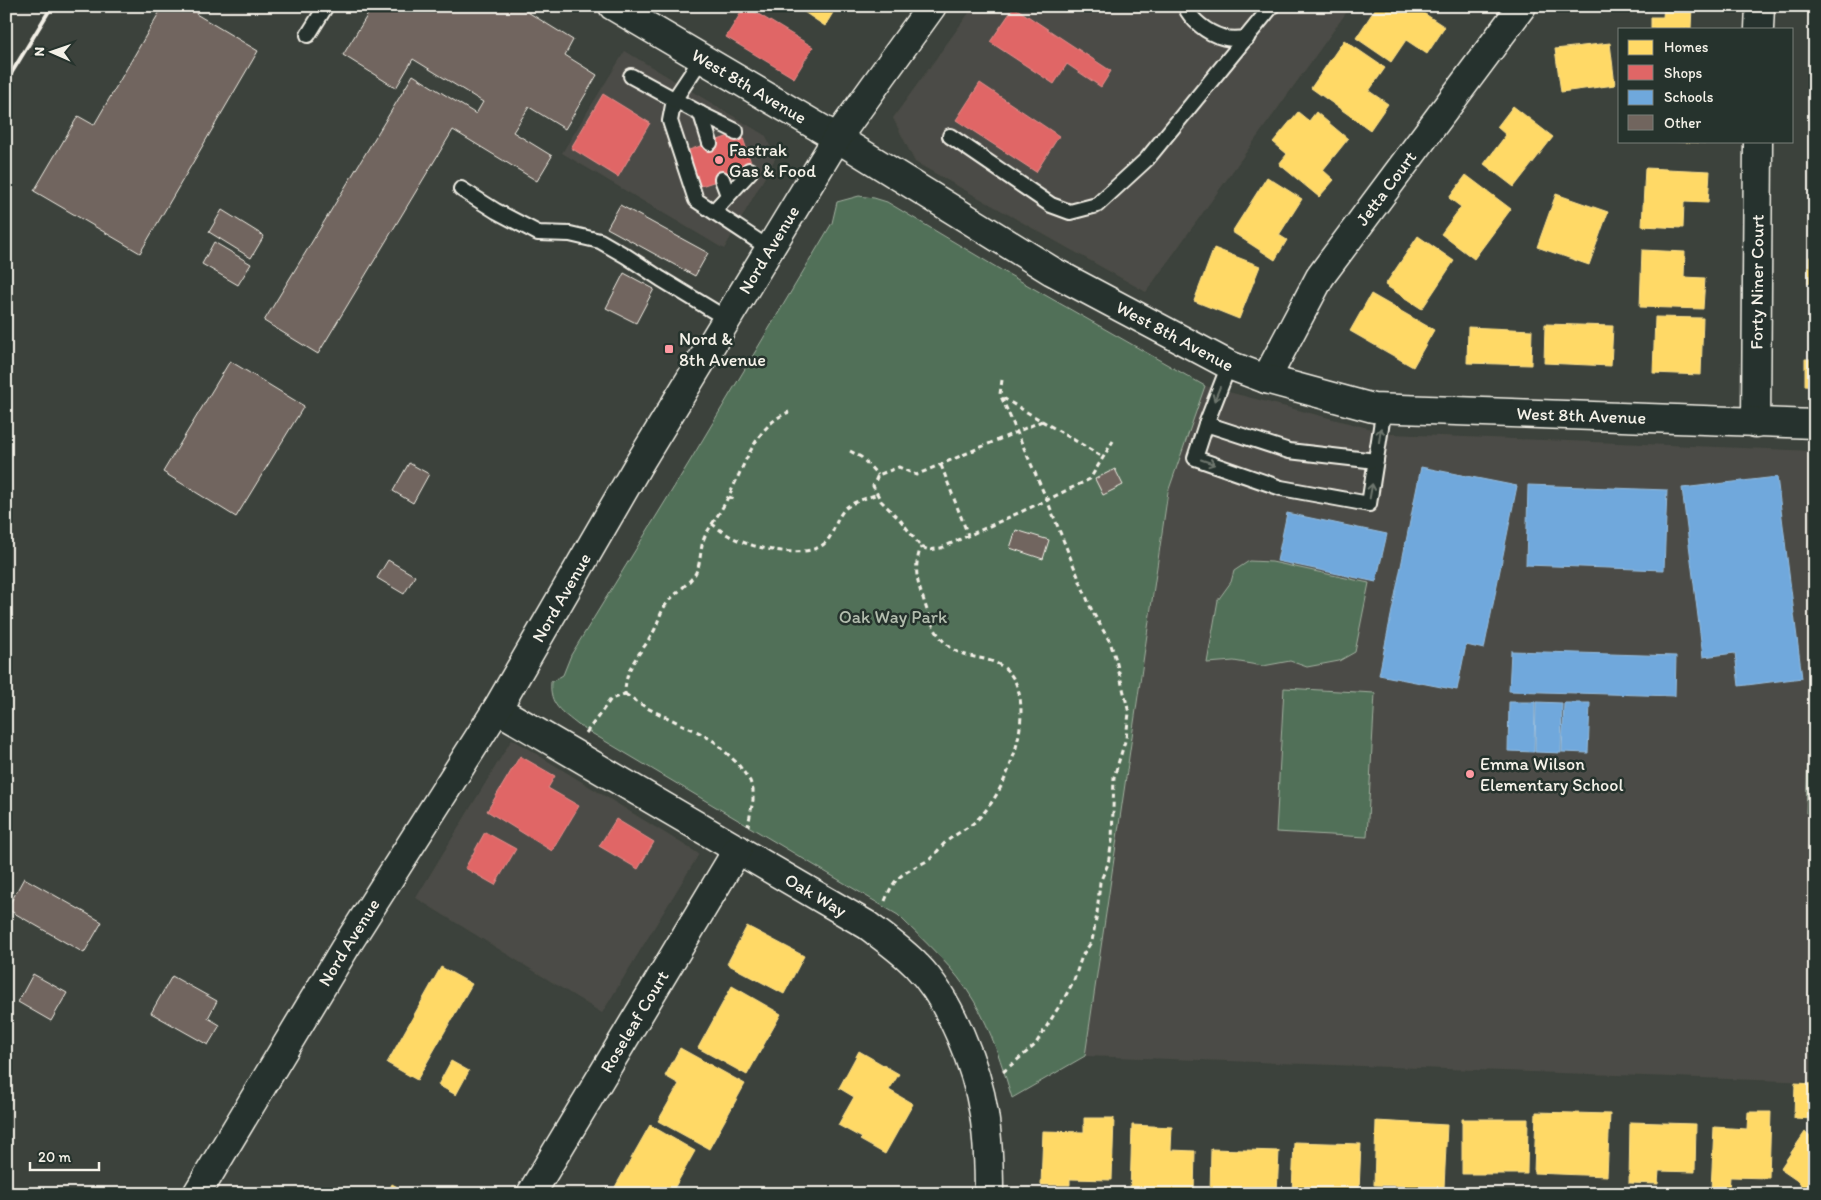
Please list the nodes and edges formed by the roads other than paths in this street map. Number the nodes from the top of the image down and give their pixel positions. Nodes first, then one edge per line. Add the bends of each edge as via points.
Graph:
1 (326, 6) edge
2 (614, 6) edge
3 (932, 6) edge
4 (1185, 6) edge
5 (1272, 6) edge
6 (1522, 6) edge
7 (1760, 6) edge
8 (1759, 28) edge
9 (308, 35) dead end
10 (1247, 38) junction
11 (702, 58) junction
12 (630, 76) dead end
13 (674, 100) junction
14 (701, 114) junction
15 (736, 134) dead end
16 (950, 136) dead end
17 (837, 138) junction
18 (710, 142) dead end
19 (1758, 142) edge
20 (749, 170) dead end
21 (722, 179) dead end
22 (462, 189) dead end
23 (728, 196) junction
24 (714, 211) junction
25 (770, 249) junction
26 (727, 319) junction
27 (1229, 365) junction
28 (1266, 380) junction
29 (1384, 408) junction
30 (1756, 423) junction
31 (1206, 424) junction
32 (1815, 424) edge
33 (1376, 461) junction
34 (498, 708) junction
35 (743, 838) junction
36 (989, 1167) junction
37 (197, 1194) edge
38 (531, 1194) edge
39 (971, 1194) edge
40 (989, 1194) edge

1 - 9 lane
2 - 11 street, West 8th Avenue
3 - 17 street, Nord Avenue
4 - 10 lane via 1188,14 1200,25 1221,37
5 - 10 lane
6 - 28 street, Jetta Court via 1320,277
7 - 8 street
10 - 16 lane via 1147,159 1097,205 1070,212 1051,205
11 - 13 lane
11 - 17 street, West 8th Avenue
12 - 13 lane
13 - 14 lane
13 - 24 lane via 670,121 696,200
14 - 15 lane via 736,131
14 - 18 lane
17 - 25 street, Nord Avenue
17 - 27 street, West 8th Avenue via 1052,271
19 - 30 street, Forty Niner Court
20 - 23 lane
21 - 23 lane
22 - 26 lane via 538,233 570,234 600,241
23 - 24 lane
24 - 25 lane
25 - 26 street, Nord Avenue
26 - 34 street, Nord Avenue
27 - 28 street, West 8th Avenue
27 -> 31 lane
28 - 29 street, West 8th Avenue
29 - 30 street, West 8th Avenue
33 -> 29 lane
30 - 32 street, West 8th Avenue
31 - 33 lane via 1289,451
31 -> 33 lane via 1195,458 1281,488 1369,504
34 - 35 street, Oak Way
34 - 37 street, Nord Avenue via 345,948
35 - 36 street, Oak Way via 867,925 923,972 942,1000 970,1059 984,1113
35 - 38 street, Roseleaf Court
36 - 39 street
36 - 40 street, Oak Way

